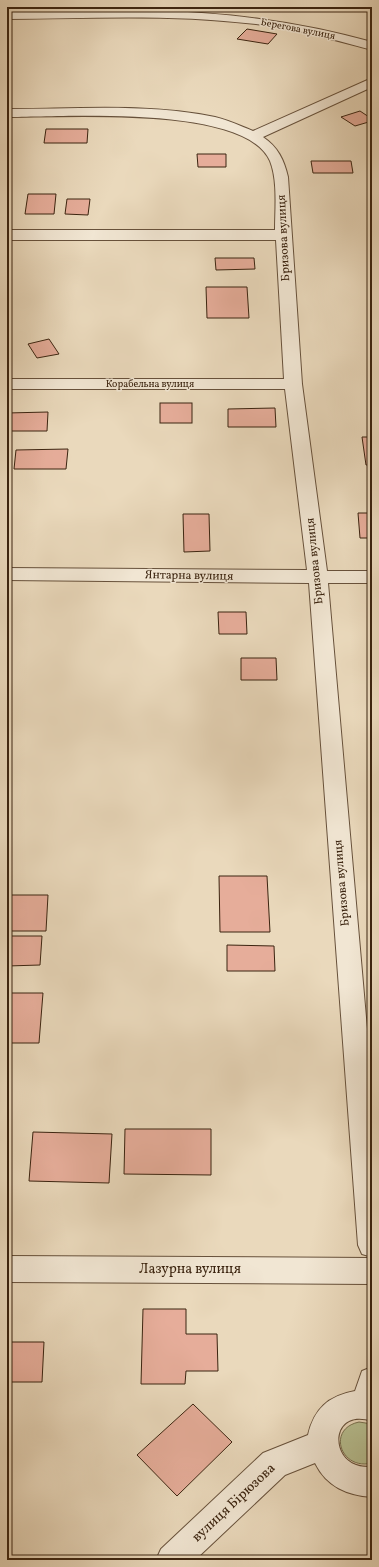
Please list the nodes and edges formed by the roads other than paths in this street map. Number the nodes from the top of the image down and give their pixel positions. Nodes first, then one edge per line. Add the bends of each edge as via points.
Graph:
1 (7, 15) edge
2 (372, 46) edge
3 (372, 82) edge
4 (7, 113) edge
5 (253, 136) junction
6 (7, 235) edge
7 (283, 235) junction
8 (7, 384) edge
9 (293, 384) junction
10 (7, 574) edge
11 (318, 577) junction
12 (372, 577) edge
13 (372, 1245) edge
14 (7, 1269) edge
15 (372, 1270) edge
16 (370, 1398) edge
17 (323, 1447) junction
18 (372, 1482) edge
19 (172, 1560) edge

1 - 2 street, Берегова вулиця via 206,16 289,26
3 - 5 street
4 - 5 street, Бризова вулиця via 188,116 215,121
5 - 7 street, Бризова вулиця via 268,148 277,161 281,177
6 - 7 street
7 - 9 street, Бризова вулиця
8 - 9 street, Корабельна вулиця
9 - 11 street, Бризова вулиця
10 - 11 street, Янтарна вулиця
11 - 12 street, Янтарна вулиця
11 - 13 street, Бризова вулиця
14 - 15 street, Лазурна вулиця
16 - 17 street via 343,1408 334,1415 325,1430
17 - 18 street via 327,1459 345,1477 358,1482
17 - 19 street, вулиця Бірюзова via 294,1454 274,1464

